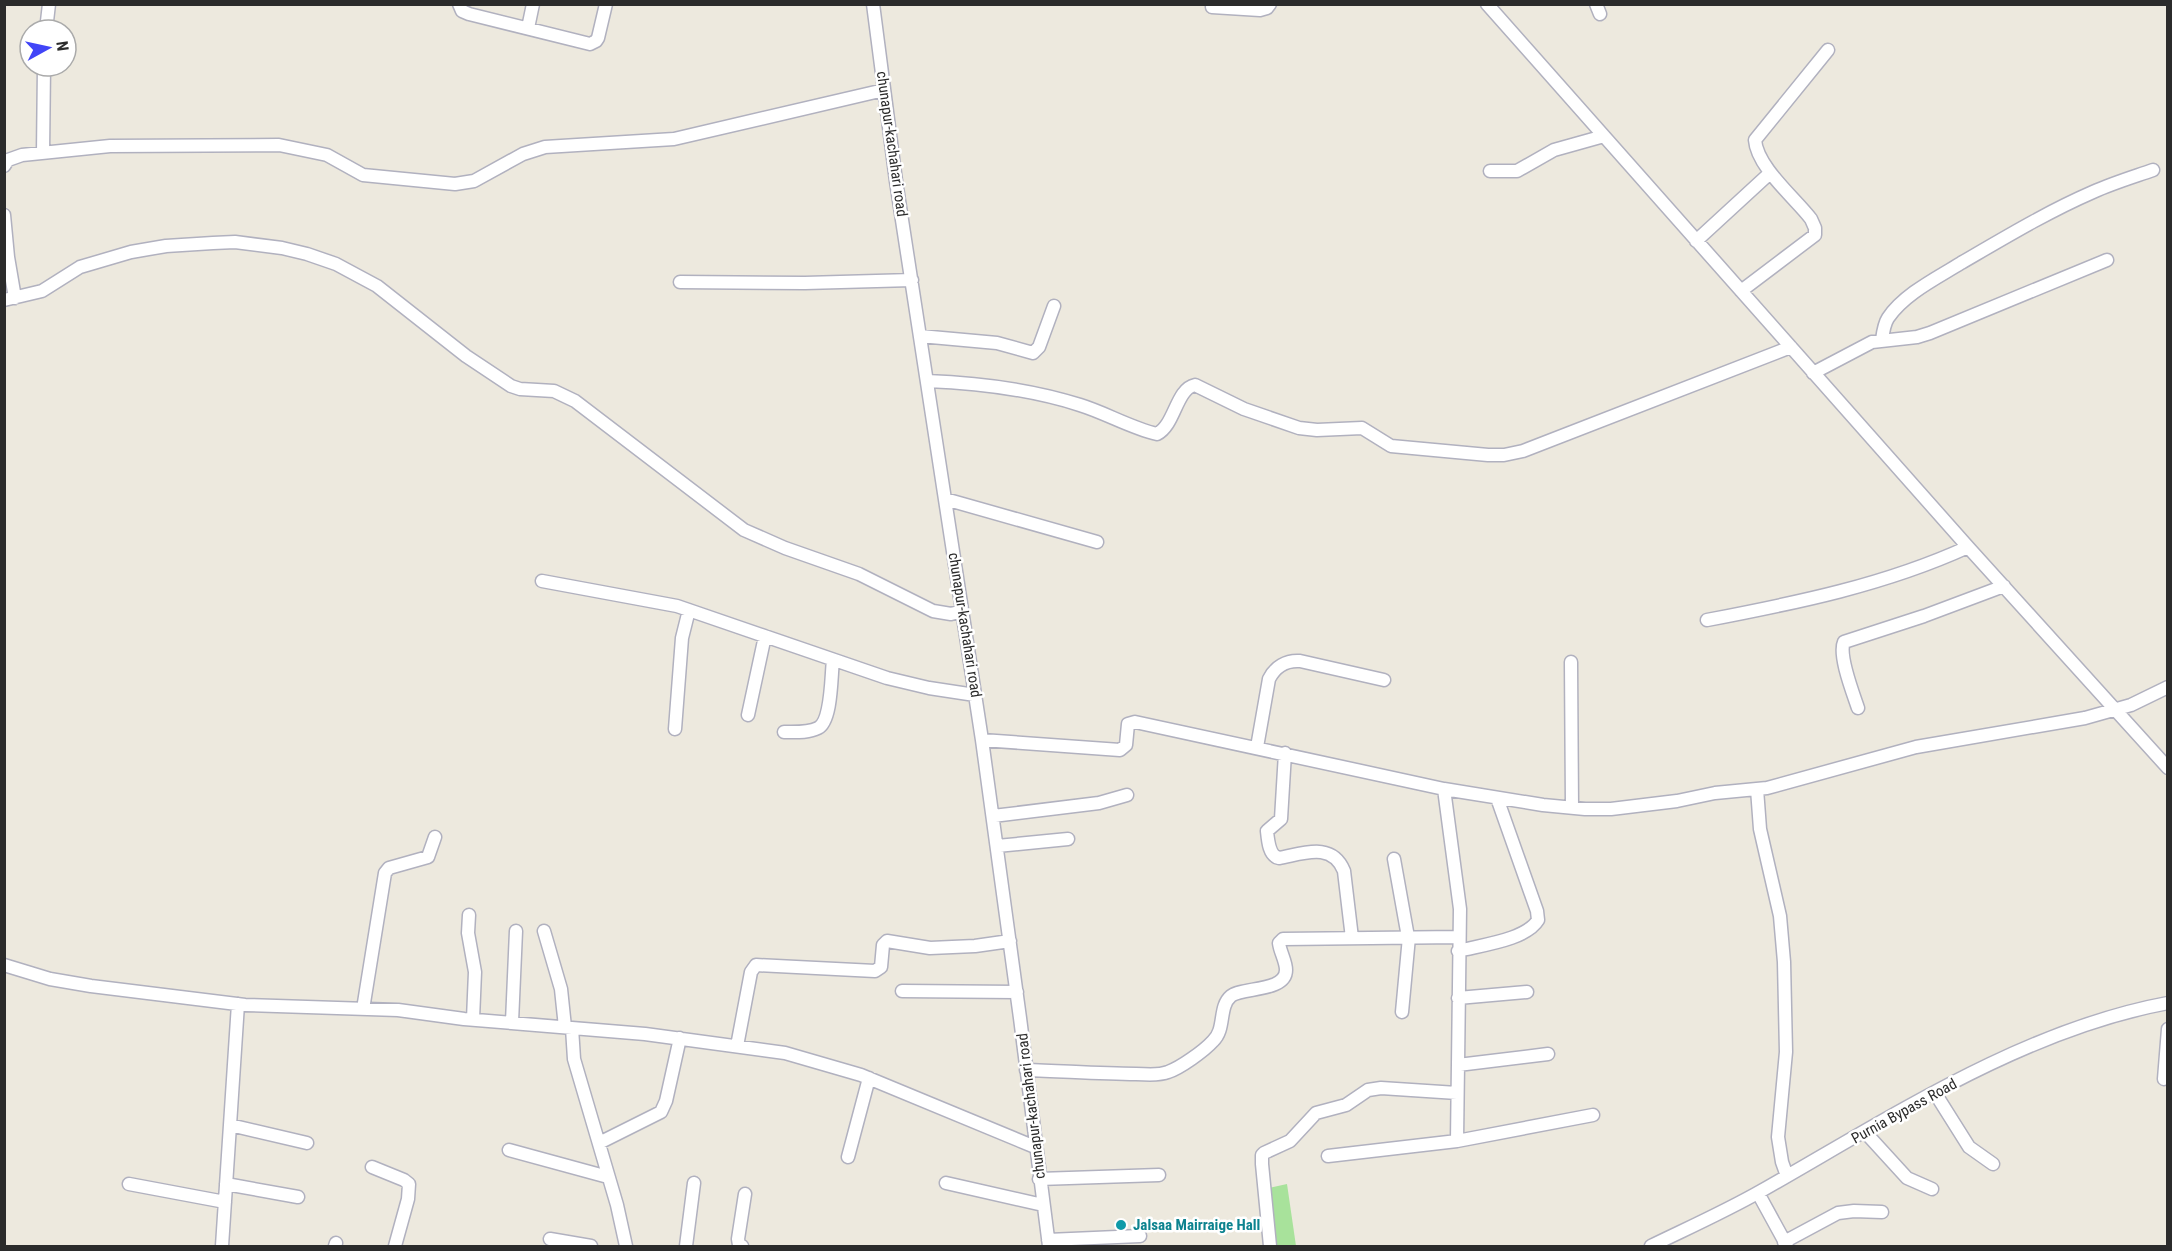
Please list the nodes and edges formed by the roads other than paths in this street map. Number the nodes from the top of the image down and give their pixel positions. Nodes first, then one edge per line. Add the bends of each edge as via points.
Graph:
1 (459, 4) edge
2 (533, 4) edge
3 (606, 4) edge
4 (873, 4) edge
5 (1270, 4) edge
6 (1212, 7) dead end
7 (1494, 7) edge
8 (528, 28) junction
9 (1828, 50) dead end
10 (44, 78) edge
11 (884, 90) junction
12 (1604, 136) junction
13 (43, 153) junction
14 (4, 166) edge
15 (2153, 170) dead end
16 (1490, 171) dead end
17 (1770, 173) junction
18 (4, 215) edge
19 (1696, 241) junction
20 (2107, 260) dead end
21 (912, 280) junction
22 (680, 282) dead end
23 (1741, 291) junction
24 (10, 299) edge
25 (1054, 306) dead end
26 (920, 336) junction
27 (1882, 340) junction
28 (1791, 347) junction
29 (1813, 373) junction
30 (927, 381) junction
31 (945, 499) junction
32 (1097, 542) dead end
33 (1968, 547) junction
34 (542, 580) dead end
35 (2004, 586) junction
36 (689, 610) junction
37 (962, 611) junction
38 (1707, 620) dead end
39 (765, 636) junction
40 (833, 660) junction
41 (1571, 662) dead end
42 (1384, 680) dead end
43 (2168, 687) edge
44 (975, 695) junction
45 (1858, 708) dead end
46 (2116, 710) junction
47 (748, 715) dead end
48 (675, 729) dead end
49 (784, 732) dead end
50 (982, 740) junction
51 (1257, 747) junction
52 (1285, 753) junction
53 (2168, 768) edge
54 (1444, 789) junction
55 (1757, 789) junction
56 (1127, 795) dead end
57 (1497, 798) junction
58 (1572, 808) junction
59 (993, 816) junction
60 (435, 837) dead end
61 (1068, 839) dead end
62 (997, 846) junction
63 (1394, 859) dead end
64 (469, 915) dead end
65 (516, 931) dead end
66 (544, 931) dead end
67 (1409, 937) junction
68 (1458, 937) junction
69 (1352, 938) junction
70 (1010, 941) junction
71 (1458, 951) junction
72 (4, 965) edge
73 (902, 992) dead end
74 (1017, 992) junction
75 (1527, 992) dead end
76 (1458, 998) junction
77 (238, 1004) junction
78 (2168, 1004) edge
79 (363, 1009) junction
80 (1402, 1012) dead end
81 (473, 1019) junction
82 (512, 1022) junction
83 (568, 1027) junction
84 (2168, 1029) edge
85 (680, 1038) junction
86 (737, 1046) junction
87 (1548, 1054) dead end
88 (1458, 1065) junction
89 (1026, 1070) junction
90 (869, 1078) junction
91 (2164, 1079) dead end
92 (1457, 1093) junction
93 (1935, 1094) junction
94 (1593, 1115) dead end
95 (230, 1125) junction
96 (1865, 1132) junction
97 (1457, 1141) junction
98 (307, 1143) dead end
99 (599, 1143) junction
100 (1035, 1147) junction
101 (509, 1150) dead end
102 (1328, 1156) dead end
103 (848, 1157) dead end
104 (1993, 1164) dead end
105 (372, 1167) dead end
106 (1158, 1175) dead end
107 (1787, 1176) junction
108 (608, 1177) junction
109 (1040, 1179) junction
110 (694, 1183) dead end
111 (946, 1183) dead end
112 (129, 1184) dead end
113 (226, 1184) junction
114 (1932, 1189) dead end
115 (1758, 1193) junction
116 (745, 1194) dead end
117 (298, 1197) dead end
118 (225, 1202) junction
119 (1043, 1205) junction
120 (1882, 1212) dead end
121 (1140, 1236) dead end
122 (550, 1239) dead end
123 (1048, 1243) edge
124 (1786, 1244) edge
125 (222, 1246) edge
126 (395, 1246) edge
127 (591, 1246) edge
128 (626, 1246) edge
129 (686, 1246) edge
130 (742, 1246) edge
131 (1270, 1246) edge
132 (1652, 1246) edge

1 - 8 street via 465,12
2 - 8 street
3 - 8 street via 594,44
4 - 11 street, chunapur-kachahari road
5 - 6 street via 1260,10
7 - 12 street
9 - 17 street via 1755,140
10 - 13 street
11 - 13 street via 674,139 545,147 523,154 474,181 455,184 363,175 327,155 279,145 110,146
11 - 21 street, chunapur-kachahari road
12 - 16 street via 1554,150 1518,171
12 - 19 street
13 - 14 street via 13,157
15 - 27 street via 2059,208 1944,273 1895,310
17 - 19 street
17 - 23 street via 1801,206 1816,231
18 - 24 street
19 - 23 street
20 - 27 street via 1930,333
21 - 22 street
21 - 26 street, chunapur-kachahari road
23 - 28 street
24 - 37 street via 42,291 80,267 166,246 235,242 307,254 377,286 502,381 520,389 555,391 575,402 744,530 859,574 933,611
25 - 26 street via 1039,347 1033,353 998,343
26 - 30 street, chunapur-kachahari road
27 - 29 street
28 - 29 street
28 - 30 street via 1504,455 1391,446 1360,428 1317,430 1289,426 1195,385 1184,392 1165,428 1157,434 1083,405 1031,391
29 - 33 street
30 - 31 street, chunapur-kachahari road
31 - 32 street
31 - 37 street, chunapur-kachahari road
33 - 35 street
33 - 38 street via 1868,585
34 - 36 street
35 - 45 street via 1844,642 1845,665
35 - 46 street
36 - 39 street
36 - 48 street
37 - 44 street, chunapur-kachahari road
39 - 40 street
39 - 47 street
40 - 44 street via 900,681
40 - 49 street via 825,722 812,730
41 - 58 street
42 - 51 street via 1300,661 1285,663 1269,680
43 - 46 street
44 - 50 street, chunapur-kachahari road
46 - 53 street
46 - 55 street via 1916,747
50 - 51 street via 1120,750 1126,745 1128,724 1135,722
50 - 59 street, chunapur-kachahari road
51 - 52 street
52 - 54 street
52 - 69 street via 1281,819 1267,831 1271,853 1279,858 1318,851 1339,862 1344,871
54 - 57 street
54 - 68 street via 1460,900
55 - 58 street via 1611,809
55 - 107 street via 1760,829 1780,916 1784,962 1786,1052 1778,1137
56 - 59 street via 1099,803
57 - 58 street
57 - 71 street via 1538,920 1520,934
59 - 62 street, chunapur-kachahari road
60 - 79 street via 428,857 389,868 385,873
61 - 62 street
62 - 70 street, chunapur-kachahari road
63 - 67 street
64 - 81 street via 475,972
65 - 82 street
66 - 83 street
67 - 68 street
67 - 69 street
67 - 80 street
68 - 71 street
69 - 89 street via 1281,941 1285,975 1275,984 1230,997 1218,1036 1170,1072
70 - 74 street, chunapur-kachahari road
70 - 86 street via 930,948 887,940 881,967 875,972 756,965 751,972
71 - 76 street
72 - 77 street via 91,986
73 - 74 street
74 - 89 street, chunapur-kachahari road
75 - 76 street
76 - 88 street
77 - 79 street
77 - 95 street
78 - 93 street, Purnia Bypass Road via 2131,1010 2024,1047
79 - 81 street
81 - 82 street
82 - 83 street
83 - 85 street
83 - 99 street
84 - 91 street
85 - 86 street
85 - 99 street via 661,1112
86 - 90 street via 785,1053
87 - 88 street
88 - 92 street
89 - 100 street, chunapur-kachahari road
90 - 100 street
90 - 103 street
92 - 97 street
92 - 131 street via 1368,1090 1346,1105 1316,1113 1290,1141 1264,1153
93 - 96 street, Purnia Bypass Road
93 - 104 street via 1969,1148
94 - 97 street
95 - 98 street
95 - 113 street
96 - 107 street, Purnia Bypass Road
96 - 114 street via 1907,1178
97 - 102 street
99 - 108 street
100 - 109 street, chunapur-kachahari road
101 - 108 street
105 - 126 street via 409,1184
106 - 109 street
107 - 115 street, Purnia Bypass Road
108 - 128 street
109 - 119 street, chunapur-kachahari road
110 - 129 street
111 - 119 street
112 - 118 street
113 - 117 street
113 - 118 street
115 - 124 street
115 - 132 street, Purnia Bypass Road
116 - 130 street via 738,1239
118 - 125 street
119 - 123 street, chunapur-kachahari road
120 - 124 street via 1838,1213
121 - 123 street
122 - 127 street

